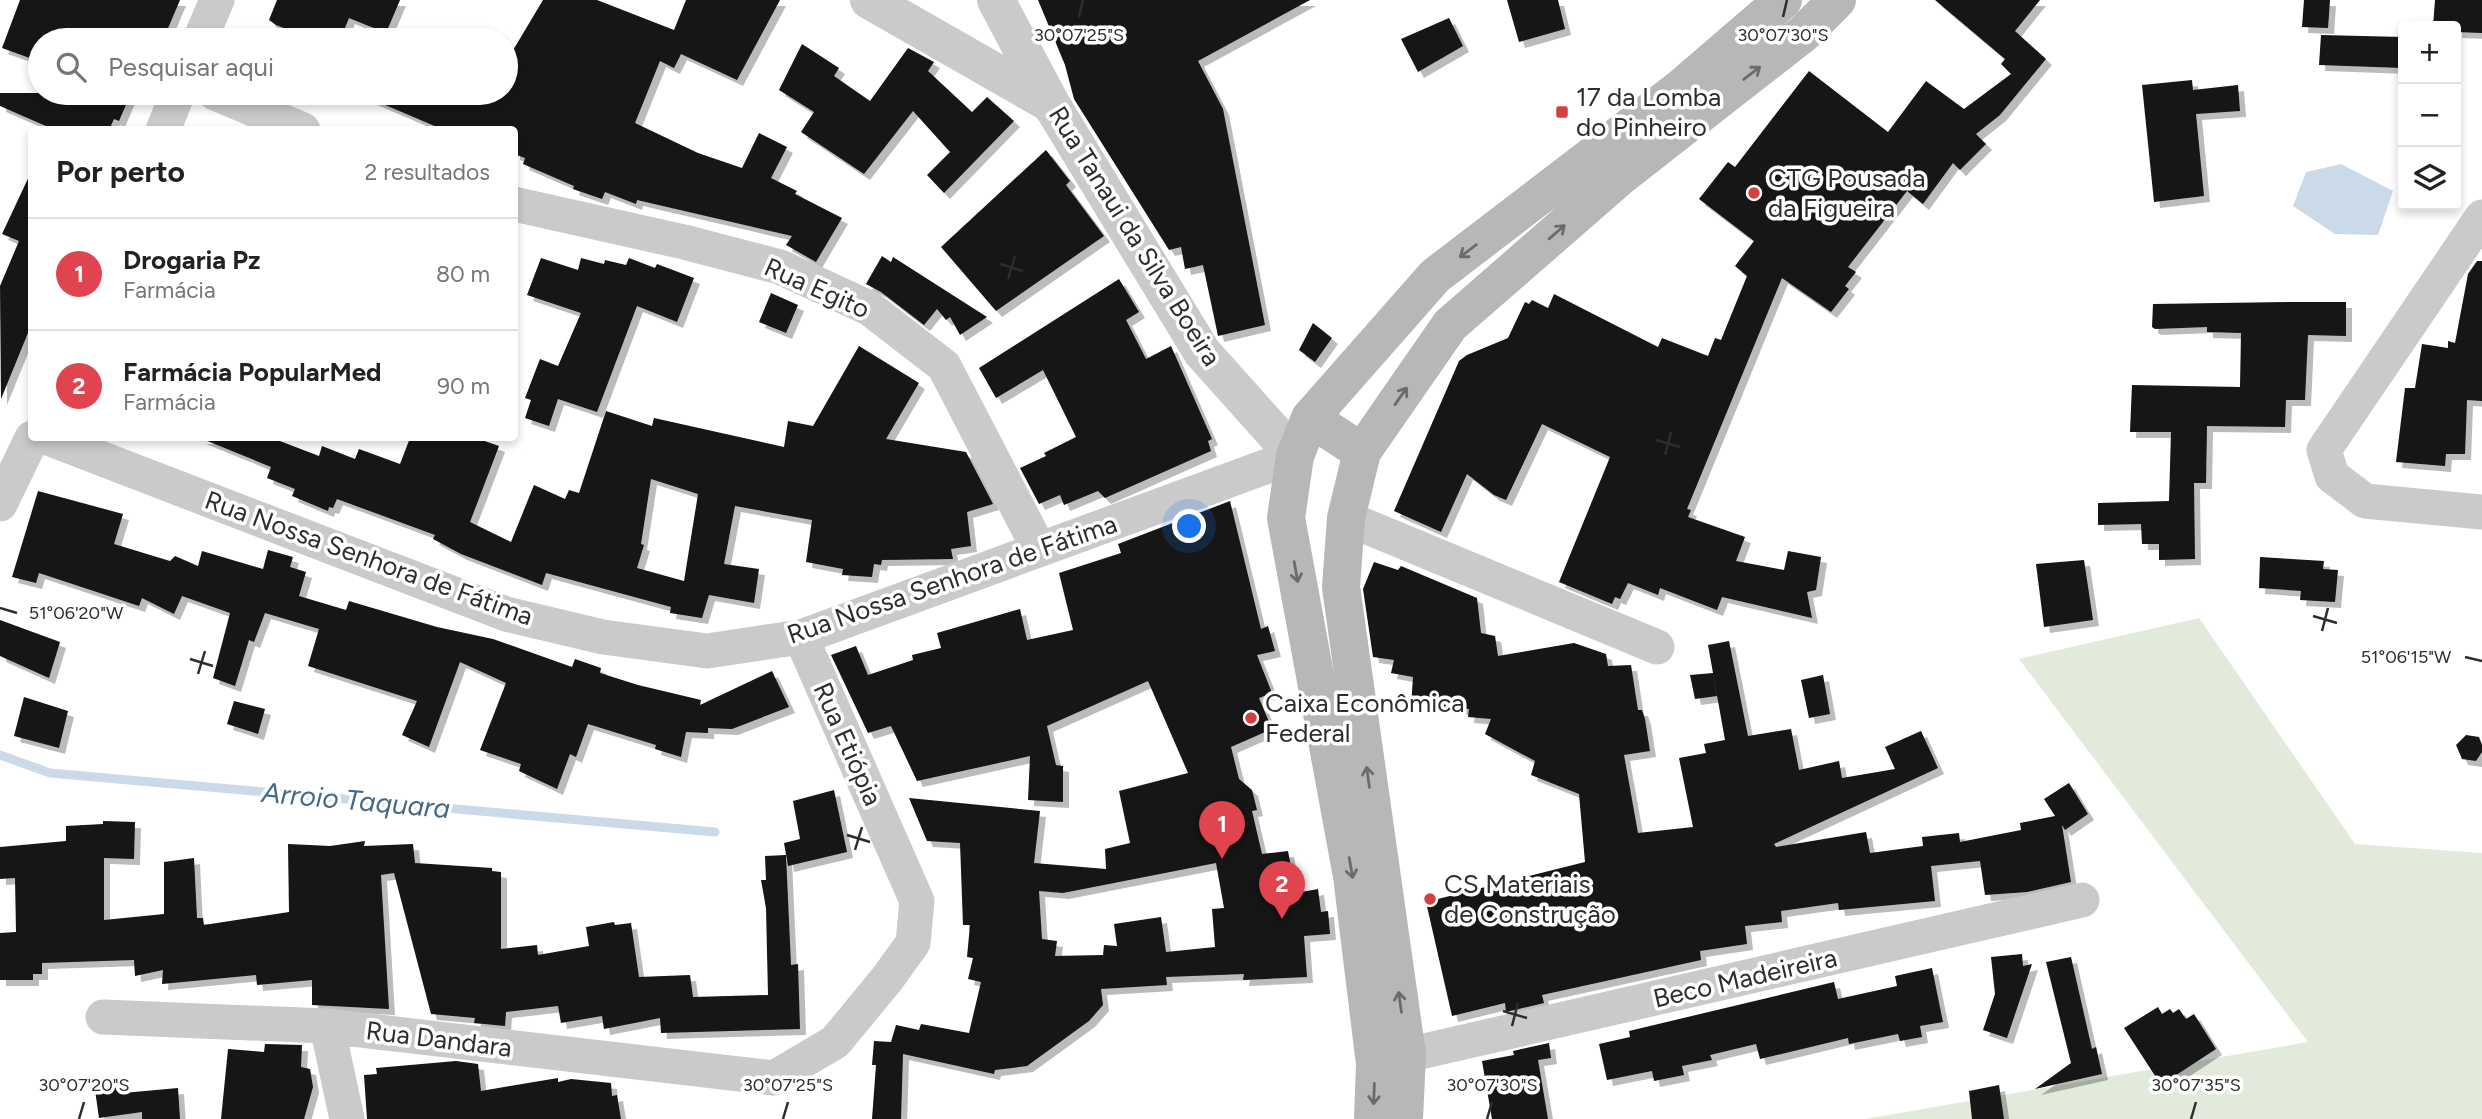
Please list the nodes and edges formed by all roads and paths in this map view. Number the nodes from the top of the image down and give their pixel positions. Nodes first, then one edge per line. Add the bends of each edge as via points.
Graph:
1 (217, 0) edge
2 (869, 0) edge
3 (996, 0) edge
4 (1783, 0) edge
5 (1837, 0) edge
6 (205, 28) edge
7 (1051, 104) junction
8 (173, 105) edge
9 (244, 105) edge
10 (165, 126) edge
11 (293, 126) edge
12 (518, 205) edge
13 (2482, 217) edge
14 (1310, 418) junction
15 (31, 441) edge
16 (56, 441) edge
17 (1362, 452) junction
18 (1295, 456) junction
19 (0, 504) edge
20 (2482, 512) edge
21 (1286, 518) junction
22 (1346, 518) junction
23 (1039, 549) junction
24 (801, 637) junction
25 (1657, 647) dead end
26 (2082, 900) dead end
27 (103, 1017) dead end
28 (327, 1026) junction
29 (1407, 1055) junction
30 (774, 1078) joint
31 (347, 1119) edge
32 (1373, 1119) edge
33 (1404, 1119) edge

1 - 6 street
2 - 7 street
3 - 7 street, Rua Tanaui da Silva Boeira
4 -> 14 main road via 1682,87 1436,276
17 -> 5 main road via 1450,325 1621,176 1804,33
7 - 18 street, Rua Tanaui da Silva Boeira via 1202,352
8 - 10 street
9 - 11 street
12 - 23 street, Rua Egito via 780,267 869,308 944,366
13 - 20 street via 2324,450 2332,476 2365,501
14 - 17 main road
14 - 18 main road
15 - 19 street
16 - 24 street, Rua Nossa Senhora de Fátima via 506,614 603,637 707,651
17 - 22 main road
18 - 21 main road
18 - 23 street, Rua Nossa Senhora de Fátima
21 - 22 main road
21 -> 32 main road via 1352,876 1375,1064
22 - 25 street
29 -> 22 main road via 1340,587
23 - 24 street, Rua Nossa Senhora de Fátima
24 - 30 street, Rua Etiópia via 917,901 912,943 887,979 835,1042
26 - 29 street, Beco Madeireira
27 - 28 street, Rua Dandara
28 - 30 street, Rua Dandara
28 - 31 street
29 - 33 main road

